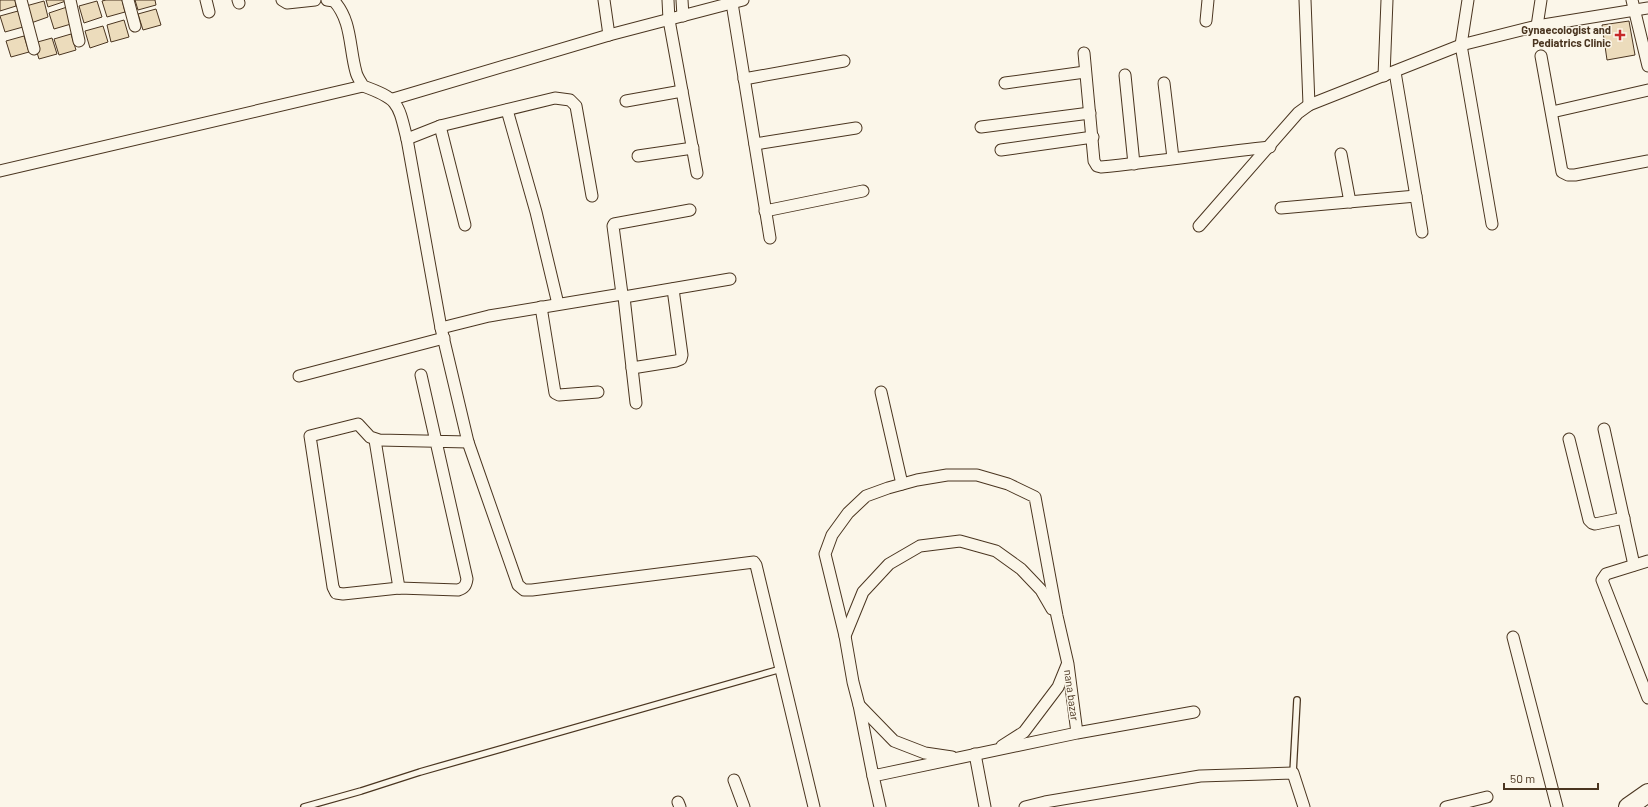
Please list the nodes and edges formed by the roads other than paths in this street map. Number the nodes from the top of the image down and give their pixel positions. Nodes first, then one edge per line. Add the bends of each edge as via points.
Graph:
1 (21, 0) edge
2 (70, 0) edge
3 (128, 0) edge
4 (206, 0) edge
5 (282, 0) edge
6 (311, 0) edge
7 (327, 0) edge
8 (604, 0) edge
9 (668, 0) edge
10 (682, 0) edge
11 (1208, 0) edge
12 (1305, 0) edge
13 (1387, 0) edge
14 (1468, 0) edge
15 (1541, 0) edge
16 (738, 1) edge
17 (708, 5) edge
18 (1634, 5) edge
19 (1648, 8) edge
20 (209, 12) dead end
21 (684, 16) junction
22 (669, 20) junction
23 (1206, 21) dead end
24 (135, 26) dead end
25 (1537, 26) junction
26 (609, 35) junction
27 (79, 41) dead end
28 (1461, 45) junction
29 (34, 49) dead end
30 (1084, 53) dead end
31 (1541, 56) dead end
32 (844, 61) dead end
33 (1648, 66) edge
34 (1086, 72) junction
35 (1389, 74) junction
36 (1125, 75) dead end
37 (744, 80) junction
38 (1005, 83) dead end
39 (1164, 83) dead end
40 (363, 86) junction
41 (1648, 90) edge
42 (682, 91) junction
43 (392, 99) junction
44 (626, 101) dead end
45 (1309, 105) junction
46 (507, 110) junction
47 (1552, 112) junction
48 (1090, 113) junction
49 (440, 126) junction
50 (981, 127) dead end
51 (856, 128) dead end
52 (1093, 137) junction
53 (407, 139) junction
54 (755, 144) junction
55 (1270, 147) junction
56 (693, 148) junction
57 (1001, 150) dead end
58 (1341, 154) dead end
59 (638, 156) dead end
60 (1173, 158) junction
61 (1648, 161) edge
62 (1134, 164) junction
63 (0, 171) edge
64 (697, 173) dead end
65 (863, 192) dead end
66 (592, 196) dead end
67 (1416, 196) junction
68 (1350, 202) junction
69 (1281, 208) dead end
70 (690, 210) dead end
71 (766, 211) junction
72 (465, 224) dead end
73 (1492, 224) dead end
74 (1199, 226) dead end
75 (1422, 232) dead end
76 (770, 238) dead end
77 (730, 279) dead end
78 (673, 289) junction
79 (623, 296) junction
80 (558, 304) junction
81 (541, 307) junction
82 (442, 333) junction
83 (632, 368) junction
84 (299, 376) dead end
85 (421, 376) dead end
86 (598, 392) dead end
87 (881, 392) dead end
88 (636, 403) dead end
89 (1604, 429) dead end
90 (1569, 439) dead end
91 (375, 440) junction
92 (437, 441) junction
93 (468, 442) junction
94 (902, 484) junction
95 (1624, 518) junction
96 (1648, 561) edge
97 (1634, 565) junction
98 (399, 588) junction
99 (1057, 616) junction
100 (845, 636) junction
101 (1512, 637) dead end
102 (1068, 664) junction
103 (781, 669) junction
104 (1648, 698) edge
105 (1297, 700) dead end
106 (859, 705) junction
107 (1194, 712) dead end
108 (1077, 733) junction
109 (995, 750) junction
110 (975, 754) junction
111 (960, 758) junction
112 (1293, 773) junction
113 (873, 776) junction
114 (734, 780) dead end
115 (1648, 793) edge
116 (1487, 797) dead end
117 (304, 807) edge
118 (744, 807) edge
119 (814, 807) edge
120 (880, 807) edge
121 (985, 807) edge
122 (1025, 807) edge
123 (1304, 807) edge
124 (1446, 807) edge
125 (1557, 807) edge
126 (1628, 807) edge

1 - 29 street
2 - 27 street
3 - 24 street
4 - 20 street
5 - 6 street via 287,3
7 - 40 street via 334,1 341,8 347,21 356,74
8 - 26 street
9 - 22 street
10 - 21 street
11 - 23 street
12 - 45 street
13 - 35 street
14 - 28 street
15 - 25 street
16 - 17 street
16 - 37 street
17 - 21 street
18 - 19 street
18 - 25 street
18 - 33 street
21 - 22 street
22 - 26 street
22 - 42 street
25 - 28 street
26 - 43 street
28 - 35 street
28 - 73 street
30 - 34 street
31 - 47 street
32 - 37 street
34 - 38 street
34 - 48 street
35 - 45 street
35 - 67 street
36 - 62 street
37 - 54 street
39 - 60 street
40 - 43 street via 382,92
40 - 63 street
41 - 47 street
42 - 44 street
42 - 56 street
43 - 53 street via 401,115
45 - 55 street via 1298,113
46 - 49 street
46 - 66 street via 556,98 570,100 576,106
46 - 80 street via 536,212
47 - 61 street via 1562,172 1575,175
48 - 50 street
48 - 52 street
49 - 53 street
49 - 72 street
51 - 54 street
52 - 57 street
52 - 62 street via 1094,161 1097,166
53 - 82 street
54 - 71 street
55 - 60 street
55 - 74 street
56 - 59 street
56 - 64 street
58 - 68 street
60 - 62 street
65 - 71 street
67 - 68 street
67 - 75 street
68 - 69 street
70 - 79 street via 614,224
71 - 76 street
77 - 78 street
78 - 79 street
78 - 83 street via 681,359
79 - 80 street
79 - 83 street
80 - 81 street
81 - 82 street via 489,316
81 - 86 street via 555,393 559,395
82 - 84 street
82 - 93 street
83 - 88 street
85 - 92 street
87 - 94 street
89 - 95 street
90 - 95 street via 1589,520 1596,524
91 - 92 street
91 - 98 street
91 - 98 street via 358,424 310,436 336,593
92 - 93 street
92 - 98 street via 466,584 458,590
93 - 103 street via 518,585 524,590 754,562
94 - 99 street, nana bazar via 947,475 976,475 1008,484 1035,497
94 - 100 street, nana bazar via 866,496 848,513 832,535 825,554
95 - 97 street
96 - 97 street
97 - 104 street via 1606,574 1602,580
99 - 100 street via 1041,590 1021,569 996,551 960,541 920,546 888,564 863,592
99 - 102 street, nana bazar
100 - 106 street, nana bazar
101 - 125 street
102 - 108 street, nana bazar
102 - 109 street via 1058,687 1024,732
103 - 117 lane
103 - 119 street
105 - 112 lane
106 - 111 street via 894,741 925,753
106 - 113 street, nana bazar
107 - 108 street
108 - 109 street, nana bazar
109 - 110 street, nana bazar
110 - 111 street, nana bazar
110 - 121 street
111 - 113 street, nana bazar
112 - 122 street via 1200,776
112 - 123 street
113 - 120 street
114 - 118 street
115 - 126 main road
116 - 124 street

